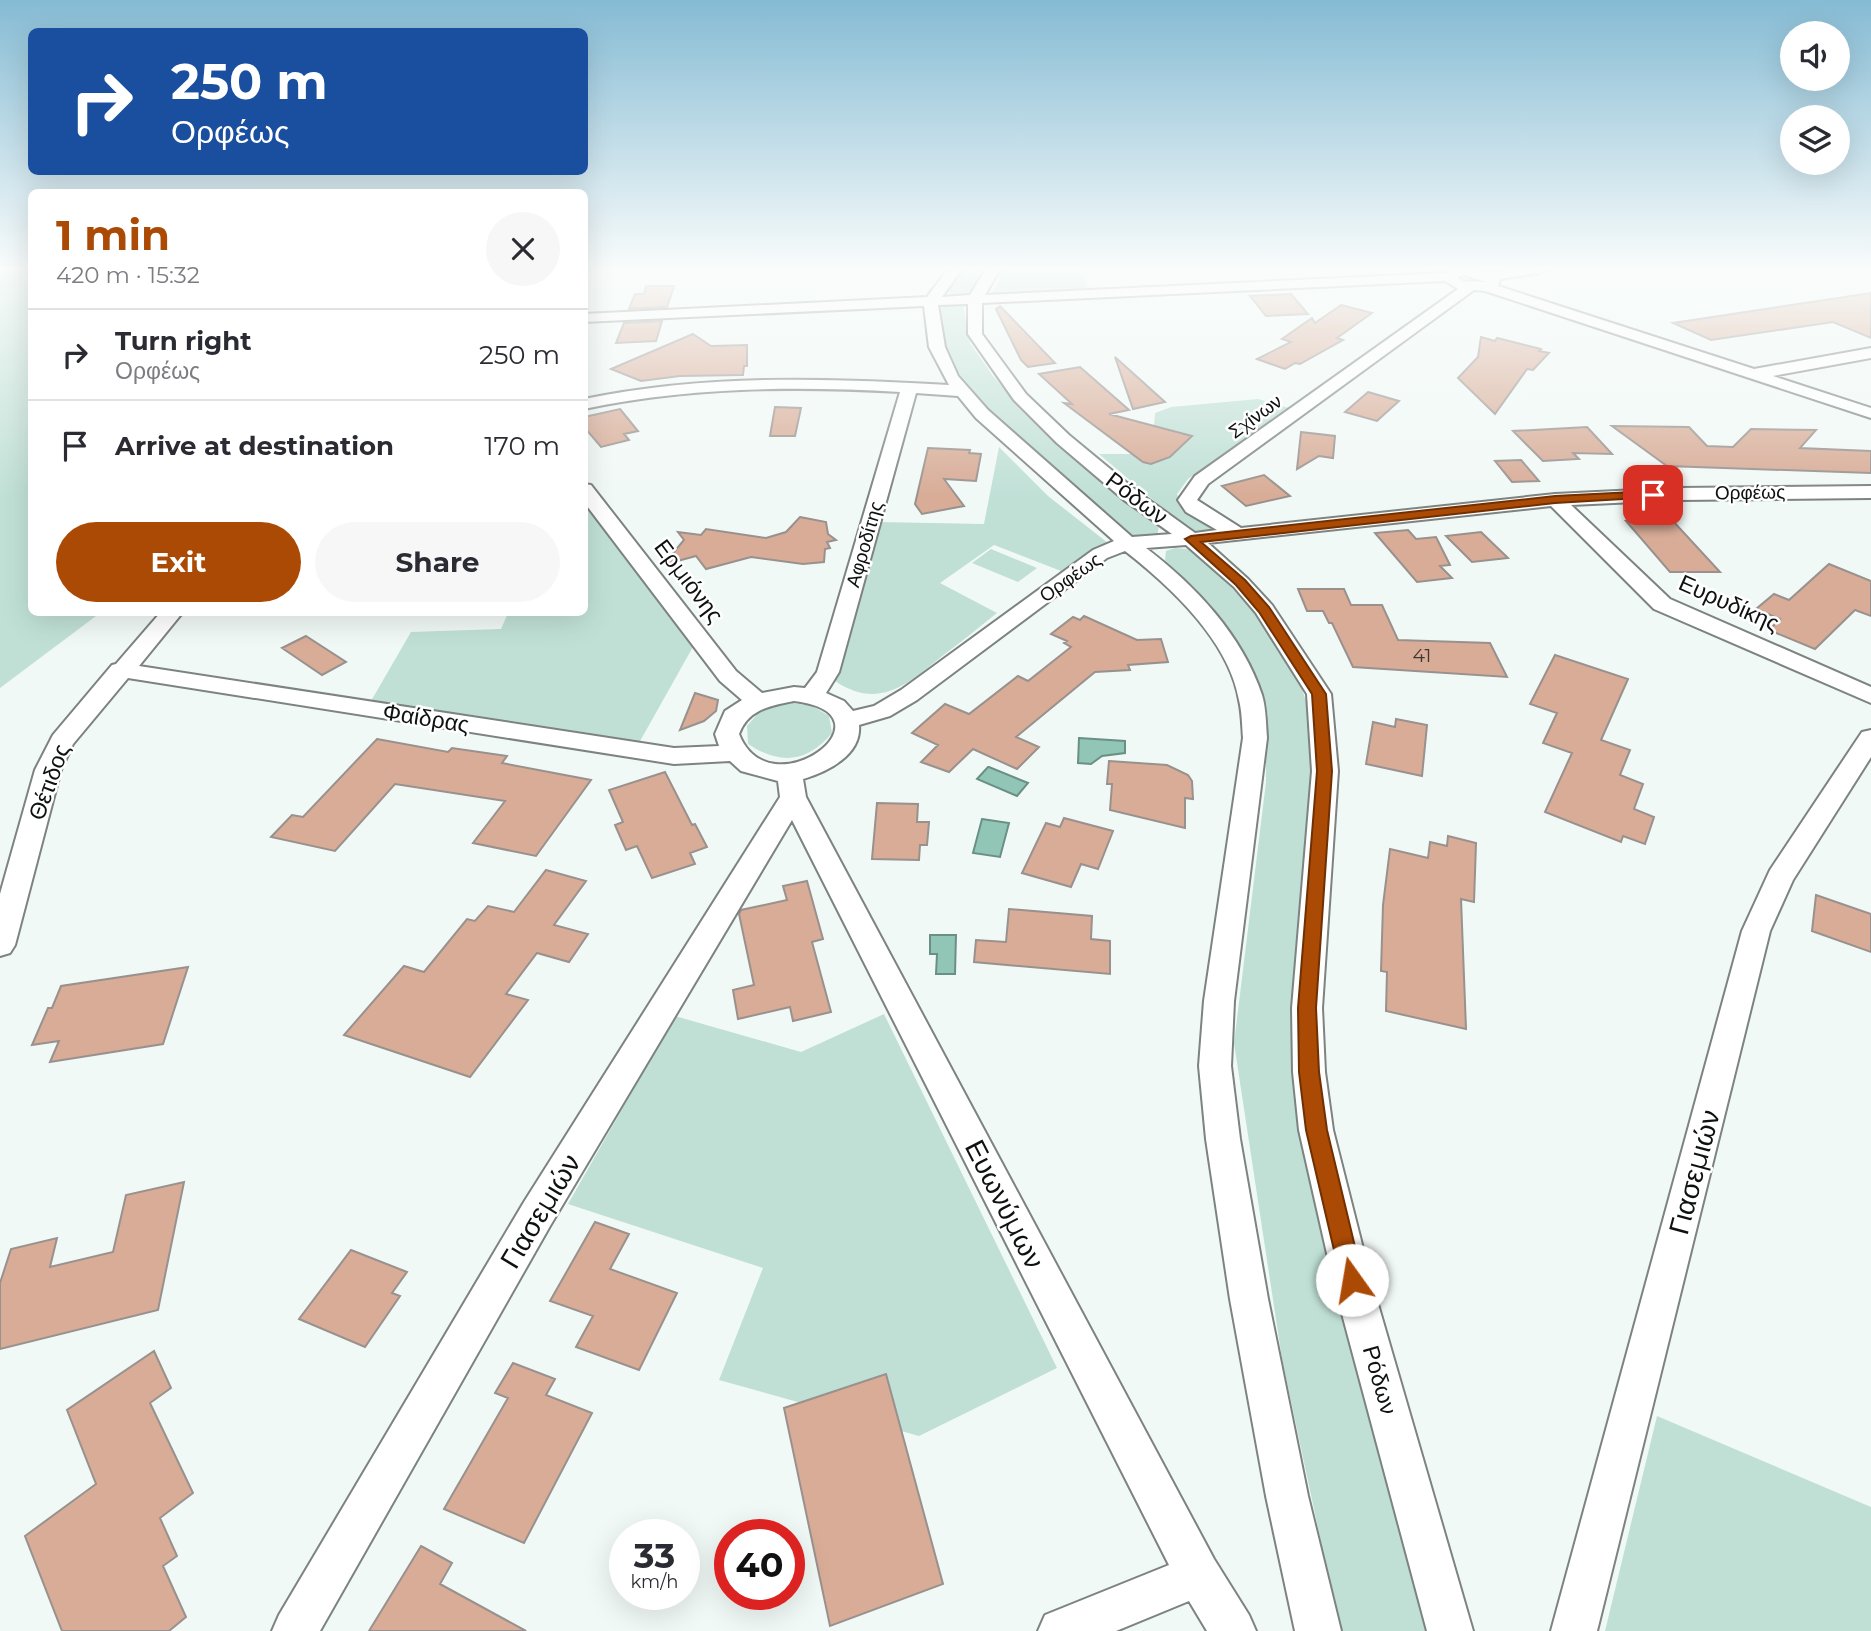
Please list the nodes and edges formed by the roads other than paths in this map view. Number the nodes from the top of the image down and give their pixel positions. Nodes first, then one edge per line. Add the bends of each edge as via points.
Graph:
1 (936, 345) edge
2 (983, 345) edge
3 (1386, 345) edge
4 (1671, 345) edge
5 (1871, 353) edge
6 (1754, 374) junction
7 (909, 388) junction
8 (960, 391) junction
9 (588, 403) edge
10 (1871, 413) edge
11 (1871, 492) edge
12 (588, 494) edge
13 (1555, 500) junction
14 (1236, 533) junction
15 (1191, 539) junction
16 (1127, 543) junction
17 (169, 616) edge
18 (120, 670) junction
19 (812, 696) junction
20 (1871, 696) edge
21 (757, 701) junction
22 (846, 721) junction
23 (1871, 738) edge
24 (732, 753) junction
25 (791, 784) junction
26 (1, 938) edge
27 (1198, 1575) junction
28 (295, 1631) edge
29 (1061, 1631) edge
30 (1233, 1631) edge
31 (1318, 1631) edge
32 (1450, 1631) edge
33 (1574, 1631) edge

1 - 8 street, Ρόδων
2 - 15 street, Ρόδων via 1020,397 1063,439
3 - 14 street, Σχίνων via 1189,493 1187,500 1193,508
4 - 6 street
5 - 6 street
6 - 10 street
7 - 8 street
7 - 9 street via 746,384 639,392
7 - 19 street, Αφροδίτης via 828,672
8 - 16 street, Ρόδων
11 - 13 street, Ορφέως
12 - 21 street, Ερμιόνης via 728,676
13 - 14 street, Ορφέως
13 - 20 street, Ευρυδίκης via 1662,604
14 - 15 street, Ορφέως
15 - 16 street, Ορφέως
15 - 32 street, Ρόδων via 1264,610 1319,694 1325,771 1307,1008 1316,1130 1352,1280
16 - 22 street, Ορφέως via 1100,554 909,695 882,711
16 - 31 street, Ρόδων via 1164,571 1198,606 1237,660 1251,698 1255,738 1219,1001 1215,1066 1249,1299
17 - 18 street, Θέτιδος
18 - 24 street, Φαίδρας via 674,756
18 - 26 street, Θέτιδος via 62,741 48,770
19 - 21 street via 794,694
19 - 22 street via 834,705
21 - 24 street via 743,709 727,730
22 - 25 street via 848,732 836,753 807,768
23 - 33 street, Γιασεμιών via 1780,877 1756,931
24 - 25 street via 743,763
25 - 27 street, Ευωνύμων
25 - 28 street, Γιασεμιών
27 - 29 street
27 - 30 street, Ευωνύμων

